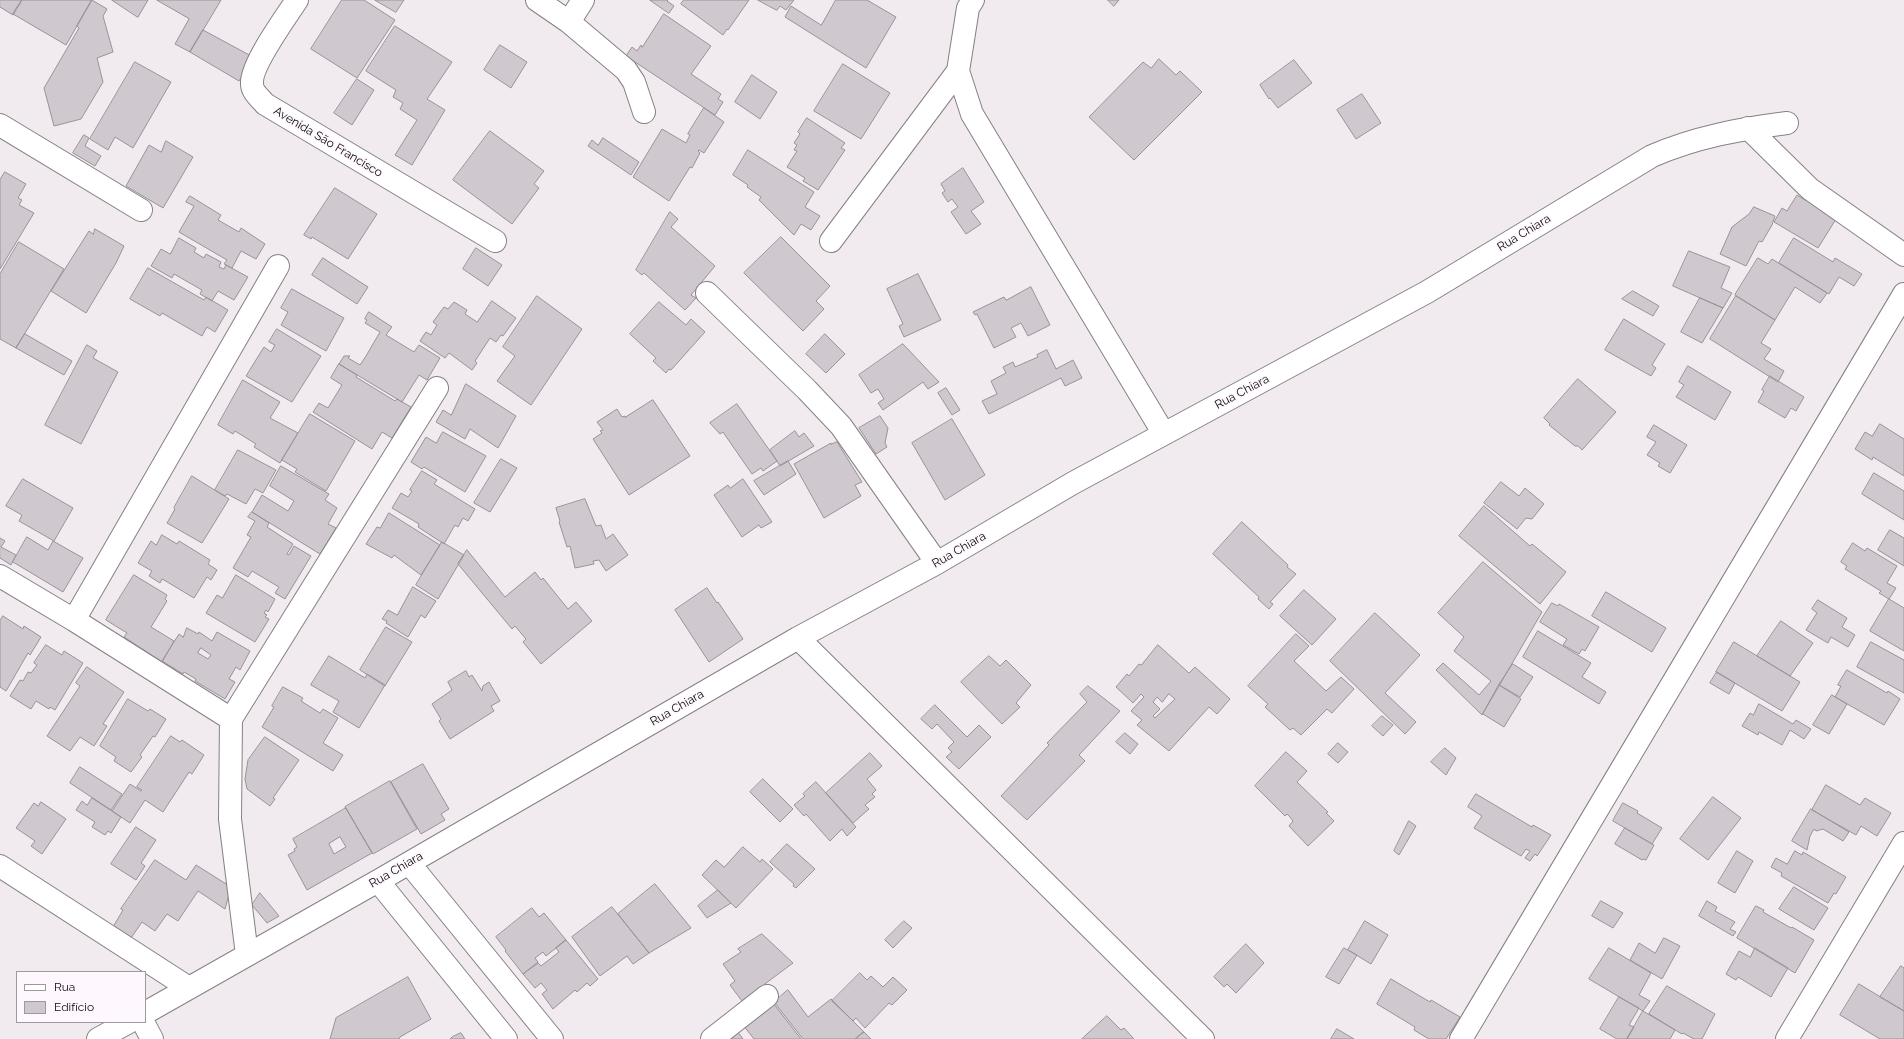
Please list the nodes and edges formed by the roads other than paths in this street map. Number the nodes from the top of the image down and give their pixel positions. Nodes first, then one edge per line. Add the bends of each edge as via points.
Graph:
1 (297, 0) edge
2 (537, 0) edge
3 (583, 0) edge
4 (973, 0) edge
5 (569, 22) junction
6 (958, 71) junction
7 (644, 112) dead end
8 (1787, 123) dead end
9 (0, 126) edge
10 (1748, 128) junction
11 (141, 210) dead end
12 (831, 240) dead end
13 (495, 241) dead end
14 (1904, 256) edge
15 (278, 266) dead end
16 (707, 294) dead end
17 (1904, 294) edge
18 (437, 388) dead end
19 (1164, 434) junction
20 (937, 563) junction
21 (0, 576) edge
22 (74, 620) junction
23 (798, 638) junction
24 (231, 719) junction
25 (1904, 843) edge
26 (409, 862) junction
27 (0, 866) edge
28 (378, 881) junction
29 (247, 955) junction
30 (189, 988) junction
31 (767, 996) dead end
32 (146, 1012) edge
33 (127, 1023) edge
34 (143, 1023) edge
35 (98, 1039) edge
36 (152, 1039) edge
37 (506, 1039) edge
38 (552, 1039) edge
39 (712, 1039) edge
40 (1203, 1039) edge
41 (1461, 1039) edge
42 (1787, 1039) edge

1 - 13 street, Avenida São Francisco via 254,70 252,84 256,94 265,104
2 - 5 street
3 - 5 street
4 - 6 street via 968,8
5 - 7 street via 626,70 634,82
6 - 12 street
6 - 19 street via 972,114
8 - 10 street, Rua Chiara
9 - 11 street
10 - 14 street via 1810,188
10 - 19 street, Rua Chiara via 1682,143 1652,156 1427,292
15 - 22 street
16 - 20 street via 841,426
17 - 41 street
18 - 24 street
19 - 20 street, Rua Chiara via 1073,483
20 - 23 street, Rua Chiara
21 - 22 street
22 - 24 street
23 - 26 street, Rua Chiara
23 - 40 street
24 - 29 street via 230,819
25 - 42 street
26 - 28 street, Rua Chiara
26 - 38 street
27 - 30 street
28 - 29 street, Rua Chiara
28 - 37 street
29 - 30 street, Rua Chiara
30 - 32 street, Rua Chiara
31 - 39 street
33 - 35 street
34 - 36 street

